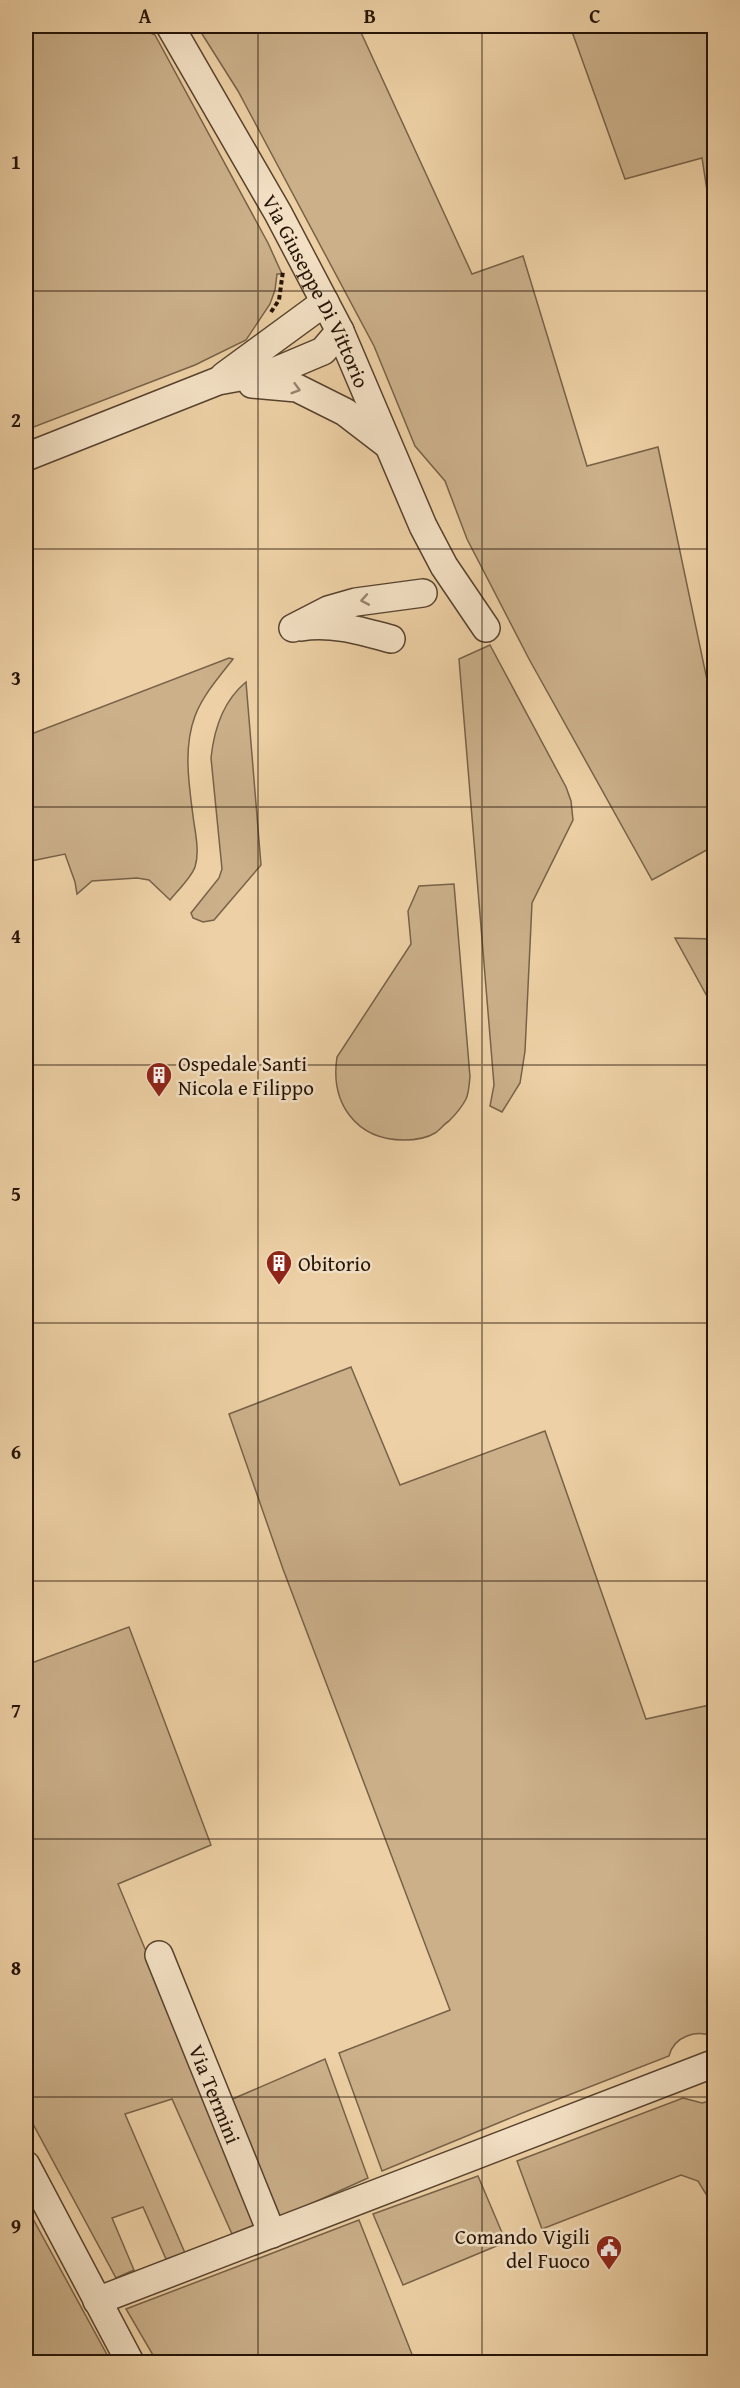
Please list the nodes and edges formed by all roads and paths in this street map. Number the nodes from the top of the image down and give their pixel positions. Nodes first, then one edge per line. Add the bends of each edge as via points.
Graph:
1 (170, 26) edge
2 (283, 268) dead end
3 (325, 302) junction
4 (269, 316) dead end
5 (340, 331) junction
6 (218, 381) junction
7 (389, 445) junction
8 (26, 457) edge
9 (423, 593) dead end
10 (486, 628) dead end
11 (391, 639) dead end
12 (159, 1955) dead end
13 (710, 2065) dead end
14 (26, 2165) edge
15 (272, 2234) junction
16 (97, 2301) junction
17 (130, 2362) edge

1 - 3 street, Via Giuseppe Di Vittorio
2 - 4 path via 279,300
3 - 5 street, Via Giuseppe Di Vittorio
3 - 6 street
5 - 6 street via 323,351 278,370
5 - 7 street, Via Giuseppe Di Vittorio
6 -> 7 street via 297,387 345,412
6 - 8 street
7 - 10 street, Via Giuseppe Di Vittorio via 444,566
9 -> 11 street via 356,602 327,610 293,628 354,628
12 - 15 street, Via Termini
13 - 15 street
14 - 16 street
15 - 16 street
16 - 17 street

